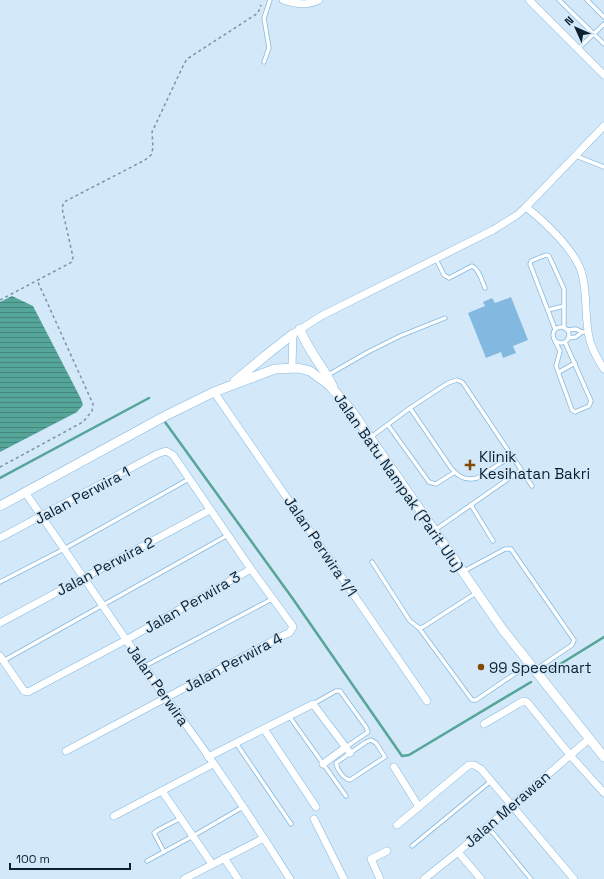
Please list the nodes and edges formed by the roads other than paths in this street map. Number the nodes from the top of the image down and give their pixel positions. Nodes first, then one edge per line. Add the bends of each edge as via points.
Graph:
1 (270, 0) edge
2 (283, 0) edge
3 (319, 0) edge
4 (529, 0) edge
5 (559, 0) edge
6 (587, 0) edge
7 (604, 17) edge
8 (604, 24) edge
9 (594, 34) junction
10 (604, 44) edge
11 (578, 49) junction
12 (264, 62) dead end
13 (604, 75) edge
14 (604, 126) edge
15 (576, 156) junction
16 (604, 167) edge
17 (526, 206) junction
18 (436, 259) junction
19 (485, 288) dead end
20 (564, 306) junction
21 (548, 310) junction
22 (445, 318) dead end
23 (555, 329) junction
24 (565, 329) junction
25 (296, 332) junction
26 (585, 332) junction
27 (568, 338) junction
28 (555, 341) junction
29 (565, 342) junction
30 (575, 363) junction
31 (292, 367) junction
32 (604, 369) edge
33 (559, 372) junction
34 (328, 375) junction
35 (231, 385) junction
36 (214, 392) junction
37 (335, 392) junction
38 (410, 408) junction
39 (388, 425) junction
40 (370, 438) junction
41 (512, 456) junction
42 (521, 470) junction
43 (455, 472) junction
44 (189, 479) junction
45 (532, 486) dead end
46 (24, 492) junction
47 (471, 505) junction
48 (0, 506) edge
49 (210, 510) junction
50 (41, 516) junction
51 (434, 530) junction
52 (228, 535) junction
53 (0, 538) edge
54 (493, 541) dead end
55 (64, 549) junction
56 (372, 562) dead end
57 (251, 569) junction
58 (463, 572) junction
59 (84, 578) junction
60 (0, 582) edge
61 (477, 592) junction
62 (273, 598) junction
63 (102, 605) junction
64 (0, 623) edge
65 (419, 628) junction
66 (126, 640) junction
67 (2, 658) edge
68 (145, 666) junction
69 (532, 667) junction
70 (166, 698) junction
71 (427, 701) dead end
72 (313, 704) junction
73 (289, 716) junction
74 (484, 724) dead end
75 (264, 729) junction
76 (589, 739) junction
77 (236, 743) junction
78 (348, 750) junction
79 (66, 752) dead end
80 (570, 755) junction
81 (208, 757) junction
82 (604, 757) edge
83 (213, 764) junction
84 (323, 764) junction
85 (394, 766) dead end
86 (491, 781) junction
87 (162, 791) junction
88 (604, 793) edge
89 (346, 796) dead end
90 (512, 805) junction
91 (243, 807) junction
92 (316, 807) dead end
93 (419, 807) junction
94 (114, 816) dead end
95 (181, 818) junction
96 (314, 819) dead end
97 (291, 824) dead end
98 (397, 825) dead end
99 (487, 826) junction
100 (193, 836) junction
101 (264, 838) junction
102 (412, 846) dead end
103 (387, 850) dead end
104 (164, 852) junction
105 (458, 852) junction
106 (224, 858) junction
107 (147, 861) dead end
108 (212, 864) junction
109 (185, 879) edge
110 (238, 879) edge
111 (290, 879) edge
112 (344, 879) edge
113 (380, 879) edge
114 (424, 879) edge
115 (481, 879) edge
116 (532, 879) edge
117 (574, 879) edge

1 - 12 lane via 264,18 269,48
2 - 3 street via 305,4
4 - 11 street
5 - 9 lane
6 - 7 lane
8 - 9 lane
9 - 10 lane
9 - 11 lane
11 - 13 street
14 - 15 street
15 - 16 lane
15 - 17 street
17 - 18 street via 505,223
17 - 26 street via 566,247 579,266 585,293
18 - 19 lane via 444,275 449,278 474,267
18 - 25 street via 321,316
20 - 21 lane
20 - 21 lane via 563,286 546,254 531,261 530,264
20 - 24 lane
21 - 23 lane
22 - 34 lane via 381,346
23 - 24 lane
23 - 28 lane
24 - 26 lane
24 - 27 lane
25 - 31 street
25 - 34 street via 305,340
25 - 35 street
26 - 27 lane
26 - 32 street
27 - 29 lane
28 - 29 lane
28 - 33 lane via 560,351 556,366
29 - 30 lane
30 - 33 lane
30 - 33 lane via 591,401 589,406 575,412 572,410
31 - 35 street, Jalan Batu Nampak (Parit Ulu) via 275,369
31 - 37 street, Jalan Batu Nampak (Parit Ulu) via 310,371
34 - 37 street
35 - 36 street, Jalan Batu Nampak (Parit Ulu)
36 - 46 street, Jalan Batu Nampak (Parit Ulu)
36 - 71 street, Jalan Perwira 1/1
37 - 40 street, Jalan Batu Nampak (Parit Ulu)
38 - 39 lane
38 - 41 lane via 448,383 457,380 462,382
38 - 43 lane
39 - 40 lane
39 - 43 lane via 429,482 436,484
40 - 51 street, Jalan Batu Nampak (Parit Ulu)
41 - 42 lane
41 - 43 lane via 472,479 462,478
42 - 45 lane
42 - 47 lane
44 - 49 street
44 - 50 street, Jalan Perwira 1 via 173,455 163,451
44 - 55 lane
46 - 48 street, Jalan Batu Nampak (Parit Ulu)
46 - 50 street, Jalan Perwira
47 - 51 lane
47 - 54 lane
49 - 52 street
49 - 59 street, Jalan Perwira 2
50 - 53 street, Jalan Perwira 1
50 - 55 street, Jalan Perwira
51 - 58 street, Jalan Batu Nampak (Parit Ulu)
52 - 57 street
52 - 63 lane
55 - 59 street, Jalan Perwira
55 - 60 lane
56 - 65 lane via 410,621
57 - 62 street
57 - 66 street, Jalan Perwira 3
58 - 61 street, Jalan Batu Nampak (Parit Ulu)
58 - 69 lane via 505,549 511,549 574,640 572,645
59 - 63 street, Jalan Perwira
59 - 64 street, Jalan Perwira 2
61 - 65 lane
61 - 69 street, Jalan Batu Nampak (Parit Ulu)
62 - 68 lane
62 - 70 street, Jalan Perwira 4 via 293,627 289,633
63 - 66 street, Jalan Perwira
63 - 67 lane
65 - 69 lane via 474,700
66 - 67 street, Jalan Perwira 3 via 26,692
66 - 68 street, Jalan Perwira
68 - 70 street, Jalan Perwira
69 - 76 street, Jalan Batu Nampak (Parit Ulu)
70 - 79 street, Jalan Perwira 4
70 - 81 street, Jalan Perwira
72 - 73 street
72 - 78 street
72 - 78 lane via 340,691 368,732
73 - 75 street
73 - 84 lane
74 - 80 street via 518,704 527,702
75 - 77 street
75 - 92 street
76 - 80 street, Jalan Merawan
76 - 82 street, Jalan Batu Nampak (Parit Ulu)
77 - 81 street
77 - 97 lane
78 - 78 lane via 371,740 385,757 348,780 336,764
78 - 84 street
80 - 88 street
80 - 90 street, Jalan Merawan
81 - 83 street, Jalan Perwira
83 - 87 street
83 - 91 street, Jalan Perwira
84 - 89 lane
85 - 93 street
86 - 90 street
86 - 93 street via 478,766 469,765
86 - 102 lane
87 - 94 street
87 - 95 street
90 - 99 street, Jalan Merawan
90 - 117 street
91 - 100 lane
91 - 101 street, Jalan Perwira
93 - 98 street
95 - 100 street
95 - 104 lane via 154,833
96 - 112 street
99 - 105 street, Jalan Merawan
99 - 116 lane
100 - 104 lane
100 - 108 street
101 - 106 street
101 - 111 street, Jalan Perwira
103 - 113 street via 371,859
104 - 107 lane
105 - 114 street, Jalan Merawan
105 - 115 street
106 - 108 street
106 - 110 street
108 - 109 street

